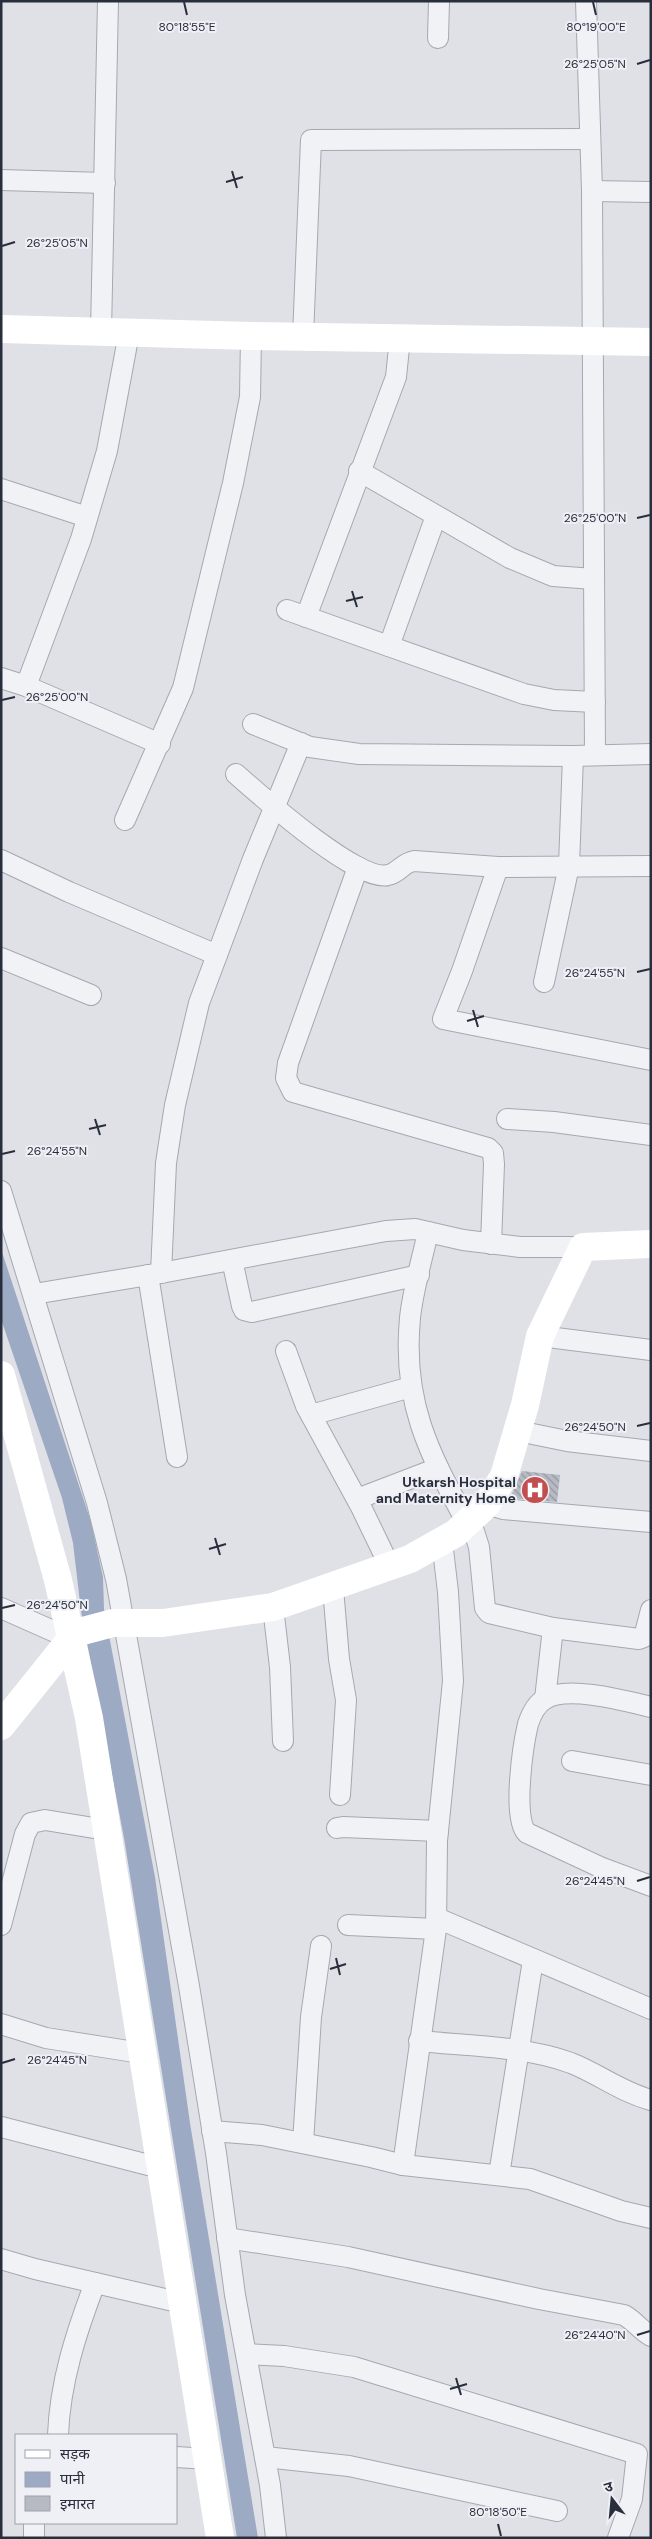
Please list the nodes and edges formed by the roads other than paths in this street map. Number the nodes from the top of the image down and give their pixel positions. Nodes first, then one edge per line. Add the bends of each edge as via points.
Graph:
1 (108, 1) edge
2 (439, 1) edge
3 (586, 1) edge
4 (438, 38) dead end
5 (590, 139) junction
6 (1, 180) edge
7 (105, 183) junction
8 (592, 190) junction
9 (651, 192) edge
10 (1, 329) edge
11 (102, 332) junction
12 (129, 333) junction
13 (251, 336) junction
14 (303, 337) junction
15 (400, 338) junction
16 (591, 340) junction
17 (651, 342) edge
18 (360, 471) junction
19 (1, 489) edge
20 (436, 516) junction
21 (87, 517) junction
22 (594, 579) junction
23 (288, 610) dead end
24 (306, 617) junction
25 (389, 646) junction
26 (1, 678) edge
27 (26, 686) junction
28 (595, 702) junction
29 (253, 724) dead end
30 (301, 743) junction
31 (160, 744) junction
32 (651, 754) edge
33 (595, 755) junction
34 (573, 756) junction
35 (236, 774) dead end
36 (275, 807) junction
37 (125, 820) dead end
38 (1, 860) edge
39 (569, 866) junction
40 (651, 866) edge
41 (358, 867) junction
42 (498, 867) junction
43 (217, 955) junction
44 (1, 958) edge
45 (544, 982) dead end
46 (91, 995) dead end
47 (651, 1060) edge
48 (507, 1119) dead end
49 (651, 1135) edge
50 (1, 1192) edge
51 (428, 1232) junction
52 (491, 1244) junction
53 (651, 1244) edge
54 (583, 1247) junction
55 (232, 1260) junction
56 (155, 1274) junction
57 (419, 1275) junction
58 (34, 1294) junction
59 (540, 1336) junction
60 (651, 1350) edge
61 (286, 1351) dead end
62 (1, 1375) edge
63 (411, 1387) junction
64 (311, 1415) junction
65 (518, 1431) junction
66 (651, 1451) edge
67 (177, 1457) dead end
68 (438, 1468) junction
69 (357, 1499) junction
70 (475, 1515) junction
71 (651, 1522) edge
72 (442, 1541) junction
73 (390, 1566) junction
74 (333, 1588) junction
75 (273, 1607) junction
76 (1, 1608) edge
77 (651, 1610) edge
78 (118, 1623) junction
79 (553, 1628) junction
80 (75, 1636) junction
81 (545, 1699) junction
82 (651, 1707) edge
83 (1, 1725) edge
84 (283, 1741) dead end
85 (572, 1761) dead end
86 (651, 1775) edge
87 (340, 1795) dead end
88 (337, 1828) dead end
89 (106, 1830) junction
90 (438, 1831) junction
91 (651, 1886) edge
92 (437, 1924) junction
93 (2, 1925) edge
94 (348, 1925) dead end
95 (321, 1946) dead end
96 (533, 1960) junction
97 (651, 2009) edge
98 (1, 2024) edge
99 (419, 2040) junction
100 (518, 2052) junction
101 (141, 2053) junction
102 (651, 2100) edge
103 (1, 2128) edge
104 (212, 2131) junction
105 (303, 2143) junction
106 (403, 2165) junction
107 (160, 2168) junction
108 (499, 2175) junction
109 (651, 2218) edge
110 (227, 2238) junction
111 (1, 2259) edge
112 (96, 2283) junction
113 (182, 2303) junction
114 (651, 2336) edge
115 (246, 2354) junction
116 (58, 2434) edge
117 (178, 2457) edge
118 (265, 2457) junction
119 (208, 2459) junction
120 (642, 2487) edge
121 (557, 2512) dead end
122 (34, 2524) edge
123 (34, 2538) edge
124 (220, 2538) edge
125 (276, 2538) edge
126 (618, 2538) edge

1 - 7 street
2 - 4 street
3 - 5 street
5 - 8 street
5 - 14 street via 311,140
6 - 7 street
7 - 11 street
8 - 9 street
8 - 16 street
10 - 11 street
11 - 12 street
12 - 13 street
12 - 21 street via 107,451
13 - 14 street
13 - 31 street via 250,397 233,483 183,688
14 - 15 street
15 - 16 street
15 - 18 street via 396,376
16 - 17 street
16 - 22 street
18 - 20 street
18 - 24 street
19 - 21 street
20 - 22 street via 510,558 553,576
20 - 25 street
21 - 27 street
22 - 28 street
23 - 24 street
24 - 25 street
25 - 28 street via 524,694 554,700
26 - 27 street
27 - 31 street
28 - 33 street
29 - 30 street
30 - 34 street via 358,754
30 - 36 street
31 - 37 street
32 - 33 street
33 - 34 street
34 - 39 street
35 - 36 street
36 - 41 street via 316,840
36 - 43 street
38 - 43 street
39 - 40 street
39 - 42 street
39 - 45 street
41 - 42 street via 388,876 404,863 414,861
41 - 52 street via 288,1063 288,1084 293,1092 301,1095 488,1148 494,1164
42 - 47 street via 443,1019
43 - 56 street via 199,1003 175,1105
44 - 46 street
48 - 49 street via 575,1124
50 - 58 street
51 - 52 street
51 - 55 street via 415,1229 386,1232
51 - 57 street
52 - 54 street
53 - 54 street
54 - 59 street
55 - 56 street
55 - 57 street via 242,1306 252,1312
56 - 58 street
56 - 67 street
57 - 63 street via 410,1316 408,1352
58 - 78 street via 97,1503
59 - 60 street
59 - 65 street
61 - 64 street
62 - 80 street
63 - 64 street
63 - 68 street via 425,1441
64 - 69 street
65 - 66 street via 567,1441
65 - 70 street via 504,1476
68 - 69 street
68 - 70 street
69 - 73 street
70 - 71 street via 503,1509
70 - 72 street
70 - 79 street via 485,1608 489,1613
72 - 73 street
72 - 90 street via 453,1681
73 - 74 street
74 - 75 street
74 - 87 street via 338,1659 346,1700
75 - 78 street via 163,1624
75 - 84 street via 280,1667
76 - 80 street
77 - 79 street via 644,1637 639,1639
78 - 80 street
78 - 104 street via 189,1986
79 - 81 street
80 - 83 street
80 - 89 street
81 - 82 street via 580,1694
81 - 91 street via 534,1709 528,1724 520,1785 522,1828 527,1834 600,1867
85 - 86 street
88 - 90 street
89 - 93 street via 44,1820 31,1823 25,1834
89 - 101 street
90 - 92 street
92 - 94 street
92 - 96 street
92 - 99 street
95 - 105 street via 311,2017
96 - 97 street
96 - 100 street
98 - 101 street via 46,2038
99 - 100 street
99 - 106 street
100 - 102 street via 571,2063 630,2094
100 - 108 street
101 - 107 street
103 - 107 street
104 - 105 street via 262,2135
104 - 110 street
105 - 106 street
106 - 108 street
107 - 113 street
108 - 109 street via 530,2179 621,2211
110 - 114 street via 358,2259 624,2315
110 - 115 street
111 - 112 street
112 - 113 street
112 - 116 street via 70,2355
113 - 119 street
115 - 118 street
115 - 120 street via 284,2356 354,2367 637,2454
117 - 119 street
118 - 121 street via 349,2466
118 - 125 street
119 - 124 street
120 - 126 street via 632,2499
122 - 123 street

